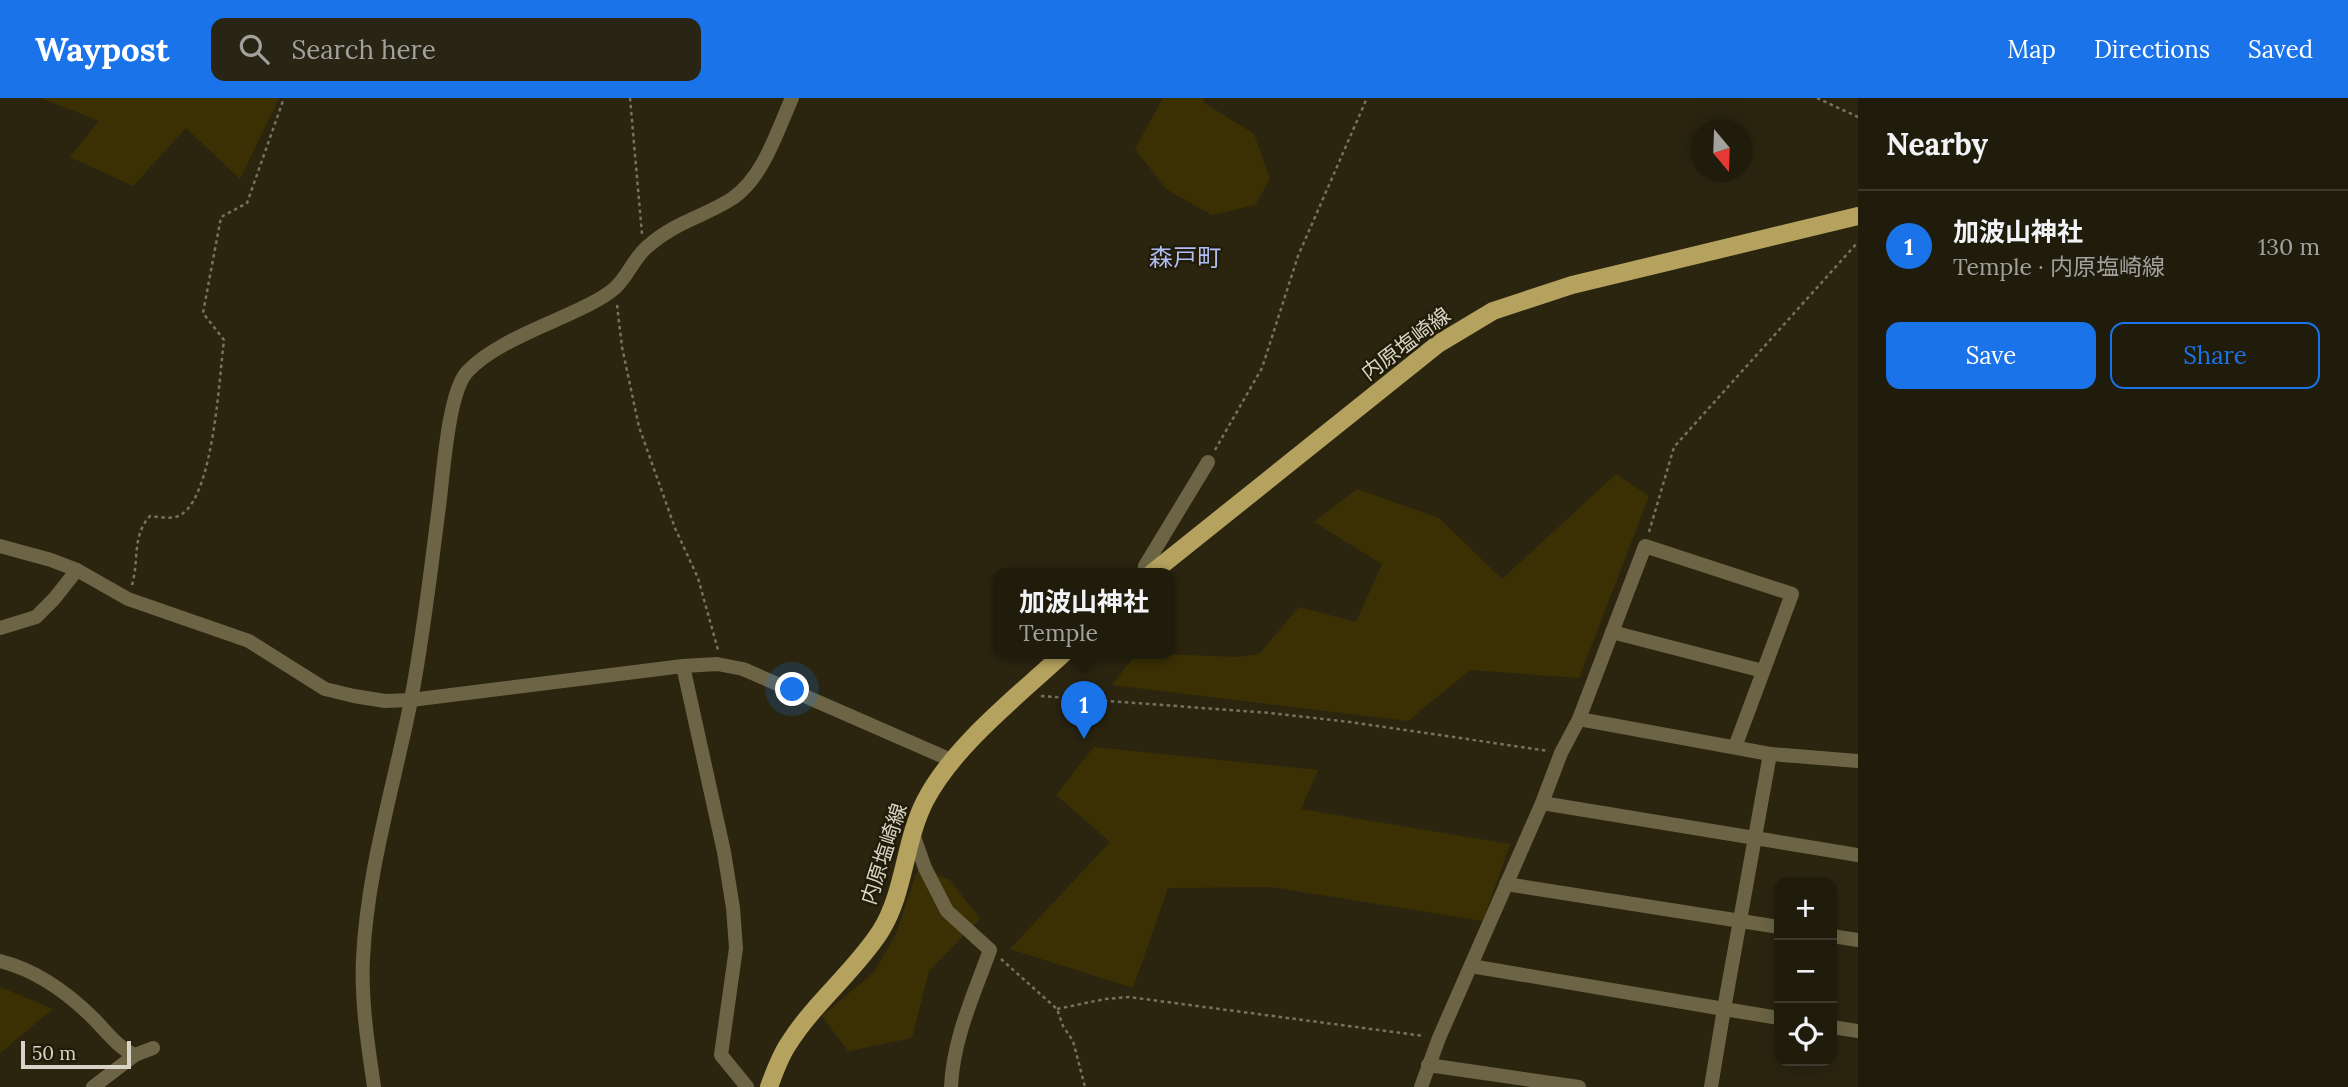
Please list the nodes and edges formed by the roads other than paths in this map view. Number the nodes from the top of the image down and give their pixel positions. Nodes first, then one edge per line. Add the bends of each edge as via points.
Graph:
1 (792, 98) edge
2 (1858, 216) edge
3 (1208, 462) road end
4 (0, 546) edge
5 (1145, 568) edge
6 (1158, 568) edge
7 (77, 570) junction
8 (0, 628) edge
9 (1612, 632) junction
10 (1058, 659) edge
11 (683, 666) junction
12 (1763, 671) junction
13 (411, 699) junction
14 (1579, 719) junction
15 (1735, 747) junction
16 (1770, 754) junction
17 (951, 760) junction
18 (1858, 761) edge
19 (1542, 803) junction
20 (913, 834) junction
21 (1754, 839) junction
22 (1858, 855) edge
23 (1506, 884) junction
24 (1738, 919) junction
25 (1774, 925) edge
26 (1837, 937) edge
27 (1858, 940) edge
28 (0, 961) edge
29 (1471, 966) junction
30 (1724, 1009) junction
31 (1774, 1017) edge
32 (1837, 1028) edge
33 (1858, 1031) edge
34 (153, 1048) dead end
35 (135, 1055) junction
36 (1428, 1065) junction
37 (93, 1087) edge
38 (374, 1087) edge
39 (747, 1087) edge
40 (769, 1087) edge
41 (951, 1087) edge
42 (1421, 1087) edge
43 (1579, 1087) edge
44 (1712, 1087) edge

1 - 13 street via 749,184 724,203 672,227 645,249 615,288 516,339 466,373 457,391 446,452
2 - 6 main road, 内原塩崎線 via 1572,285 1493,311 1438,344
3 - 5 street
4 - 7 street
7 - 8 street via 36,617
7 - 13 street via 128,599 249,641 326,689 385,701
9 - 12 street
9 - 12 street via 1645,546 1792,594
9 - 14 street
10 - 17 main road, 内原塩崎線
11 - 13 street
11 - 17 street via 717,664 743,670
11 - 39 street via 733,908 736,948 721,1055
12 - 15 street
13 - 38 street via 370,887 363,960
14 - 15 street
14 - 19 street
15 - 16 street
16 - 18 street
16 - 21 street
17 - 20 main road, 内原塩崎線 via 926,799
19 - 21 street
19 - 23 street
20 - 40 main road, 内原塩崎線 via 883,928 788,1044
20 - 41 street via 947,911 990,950 961,1031
21 - 22 street
21 - 24 street
23 - 24 street
23 - 29 street
24 - 25 street
24 - 30 street
26 - 27 street
28 - 35 street via 61,990 125,1051
29 - 30 street
29 - 36 street
30 - 31 street
30 - 44 street
32 - 33 street
34 - 35 street
35 - 37 street
36 - 42 street
36 - 43 street

